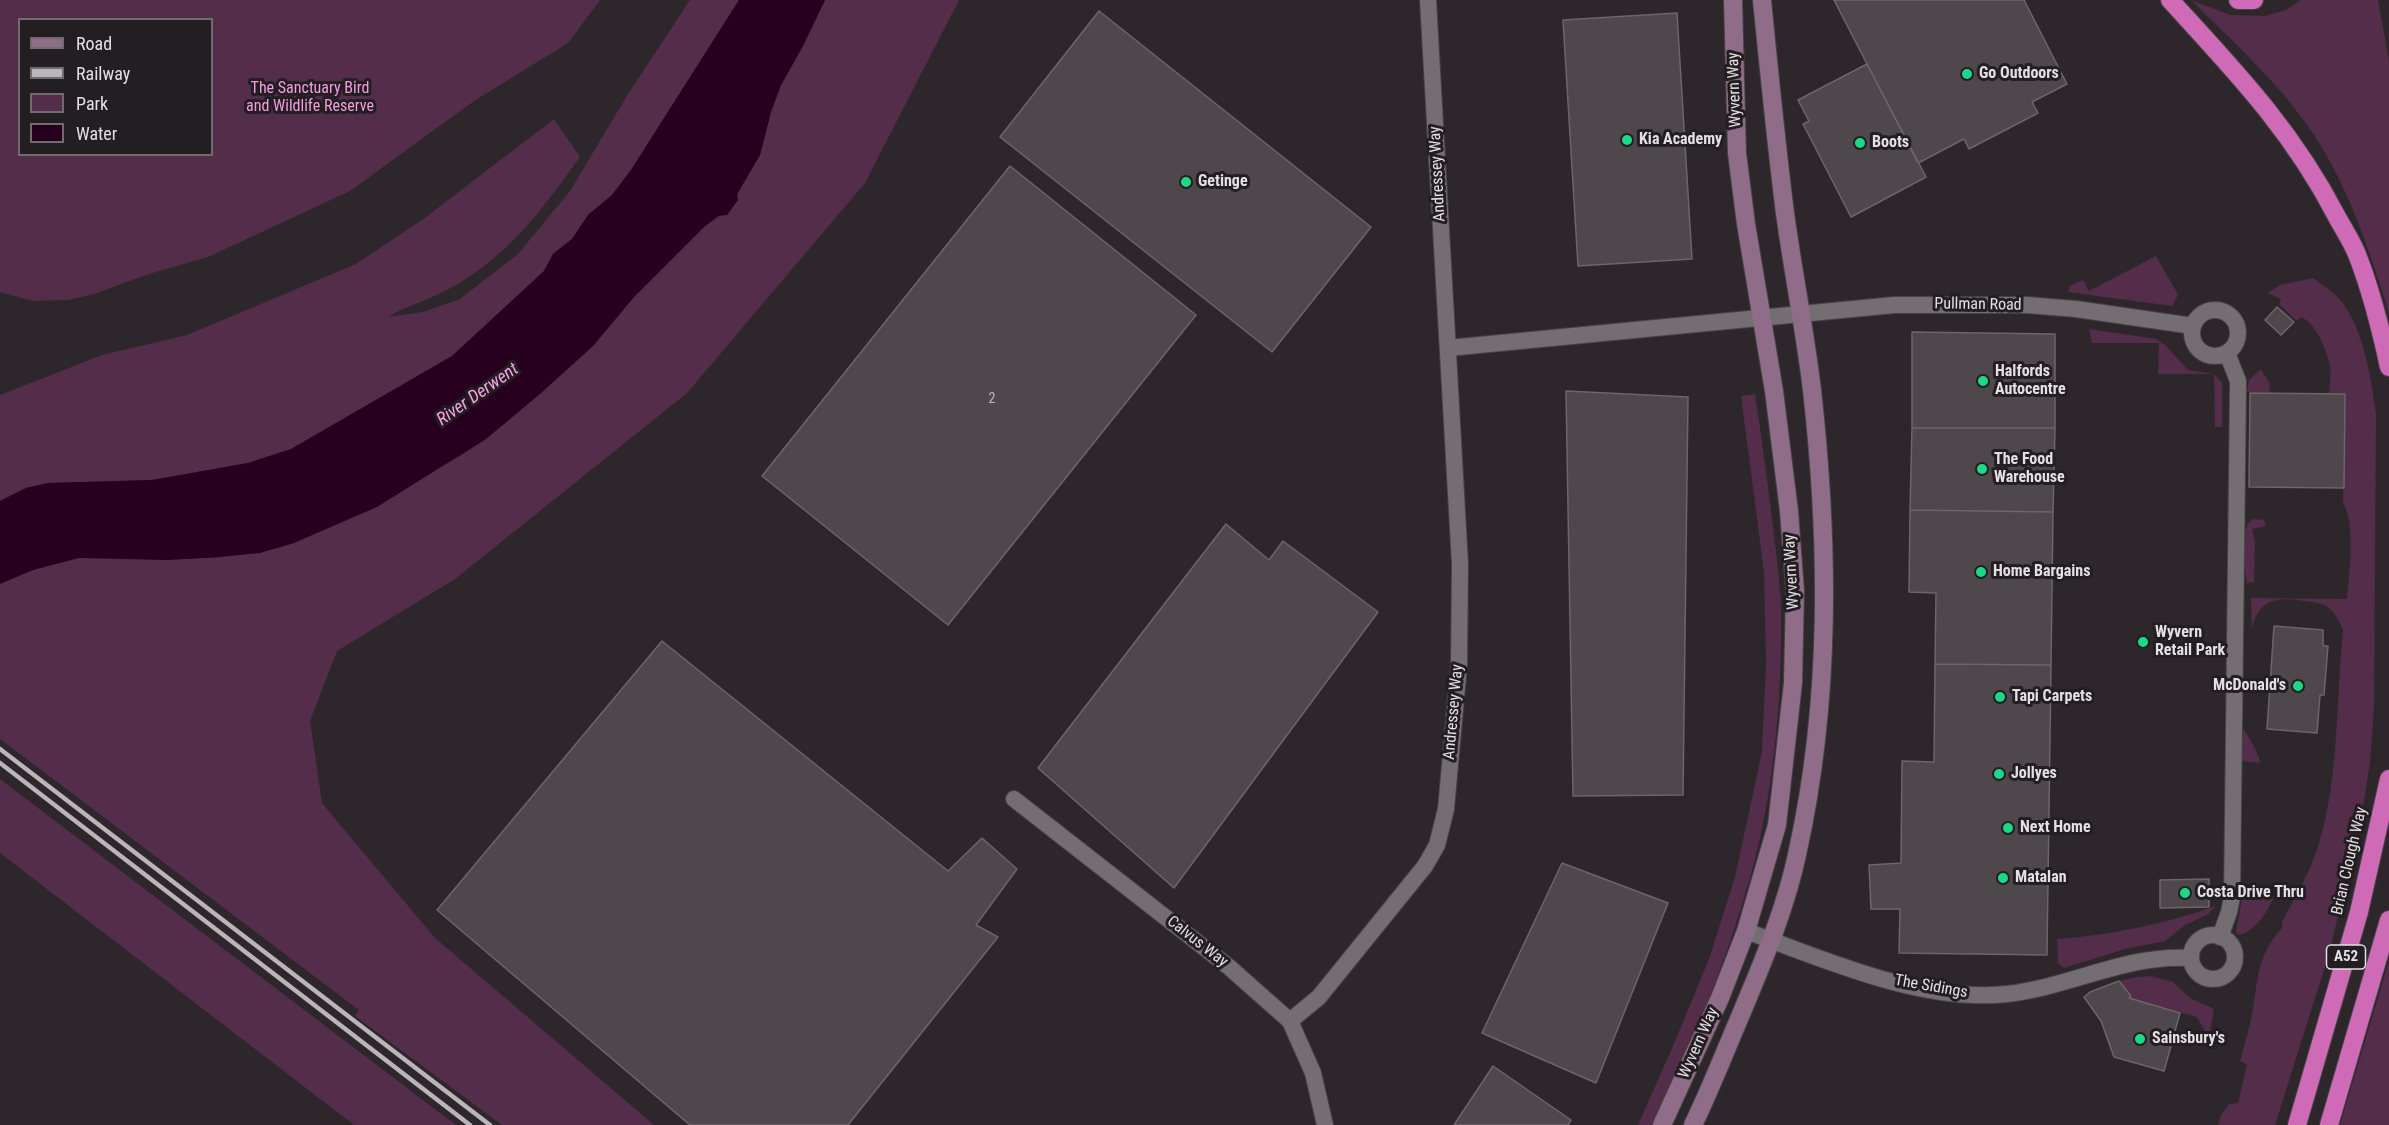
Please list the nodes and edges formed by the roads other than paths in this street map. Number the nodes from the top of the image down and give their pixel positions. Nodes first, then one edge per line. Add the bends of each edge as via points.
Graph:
1 (1428, 0) edge
2 (1733, 0) edge
3 (1762, 0) edge
4 (2170, 0) edge
5 (2238, 0) edge
6 (2254, 0) edge
7 (1801, 314) junction
8 (1763, 319) junction
9 (2193, 326) junction
10 (1448, 348) junction
11 (2228, 353) junction
12 (2389, 367) edge
13 (2389, 779) edge
14 (1014, 800) dead end
15 (2389, 920) edge
16 (1746, 931) junction
17 (2220, 936) junction
18 (1772, 940) junction
19 (2190, 958) junction
20 (1290, 1021) junction
21 (1325, 1125) edge
22 (1662, 1125) edge
23 (1693, 1125) edge
24 (2297, 1125) edge
25 (2329, 1125) edge

1 - 10 street, Andressey Way
2 - 8 street, Wyvern Way via 1737,153
3 - 7 street, Wyvern Way via 1785,213
4 - 12 highway via 2234,67 2281,126 2319,183 2358,256
5 - 6 highway
7 - 8 street, Pullman Road
7 - 9 street, Pullman Road via 1894,305 2026,305
7 - 18 street, Wyvern Way via 1823,534 1822,680 1807,808
8 - 10 street
8 - 16 street, Wyvern Way via 1789,511 1795,591 1793,683 1777,825
9 - 11 street via 2193,340 2201,351 2214,356
9 - 11 street via 2209,310 2230,315 2238,326 2238,336
10 - 20 street, Andressey Way via 1460,564 1459,665 1446,809 1437,845 1425,866 1319,997
11 - 17 street via 2238,381 2232,897
13 - 24 highway, Brian Clough Way / A52 via 2359,912
14 - 20 street, Calvus Way via 1229,967
15 - 25 highway, A52
16 - 18 street, The Sidings
16 - 22 street, Wyvern Way
17 - 19 street via 2199,939
17 - 19 street via 2234,953 2233,966 2225,976 2212,980 2200,975
18 - 19 street, The Sidings via 1885,979 1967,995 2029,990 2147,958
18 - 23 street, Wyvern Way
20 - 21 street, Calvus Way via 1313,1073

